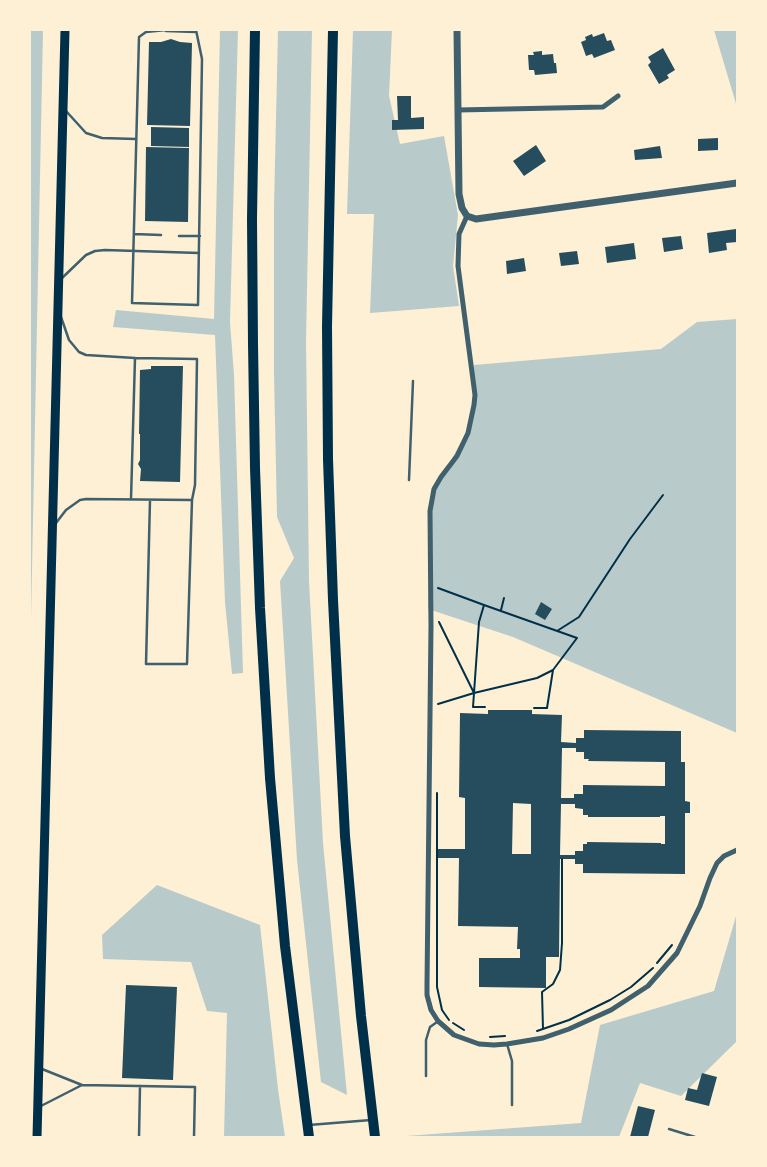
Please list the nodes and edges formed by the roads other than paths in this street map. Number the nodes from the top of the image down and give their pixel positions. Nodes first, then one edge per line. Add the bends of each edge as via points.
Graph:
1 (65, 30) edge
2 (255, 30) edge
3 (333, 30) edge
4 (458, 30) edge
5 (166, 31) edge
6 (196, 31) edge
7 (618, 96) dead end
8 (63, 107) junction
9 (458, 110) junction
10 (136, 139) junction
11 (737, 184) edge
12 (467, 216) junction
13 (134, 234) junction
14 (161, 236) dead end
15 (179, 236) dead end
16 (200, 236) junction
17 (133, 251) junction
18 (199, 253) junction
19 (58, 282) junction
20 (58, 307) junction
21 (134, 358) junction
22 (413, 381) dead end
23 (409, 480) dead end
24 (131, 499) junction
25 (150, 500) junction
26 (192, 500) junction
27 (52, 528) junction
28 (737, 850) edge
29 (438, 1021) junction
30 (507, 1044) junction
31 (39, 1068) junction
32 (426, 1076) dead end
33 (82, 1085) junction
34 (140, 1086) junction
35 (512, 1105) dead end
36 (37, 1108) junction
37 (372, 1120) junction
38 (307, 1125) junction
39 (669, 1129) dead end
40 (37, 1137) edge
41 (139, 1137) edge
42 (194, 1137) edge
43 (309, 1137) edge
44 (375, 1137) edge
45 (695, 1137) edge

1 - 8 highway
2 - 38 highway via 253,344 260,608 270,778 285,946
3 - 37 highway via 327,326 328,458 345,836
4 - 9 street
5 - 6 lane
5 - 10 lane via 146,32 139,37
6 - 16 lane via 202,59
7 - 9 street via 603,107
8 - 10 lane via 86,133 102,138
8 - 19 highway
9 - 12 street via 459,194
10 - 13 lane
11 - 12 street via 476,218
12 - 29 street via 459,234 458,266 475,400 468,434 434,489 430,511 427,995
13 - 14 lane
13 - 17 lane
15 - 16 lane
16 - 18 lane
17 - 18 lane
17 - 18 lane via 132,303 198,305
17 - 19 lane via 95,251 86,255
19 - 20 highway
20 - 21 lane via 69,340 79,352
20 - 27 highway
21 - 24 lane
21 - 26 lane via 197,359
22 - 23 lane
24 - 25 lane
24 - 27 lane via 80,500 66,510
25 - 26 lane
25 - 26 lane via 146,664 187,664
27 - 31 highway
28 - 30 street via 717,863 677,953 648,986 593,1019 543,1038
29 - 30 street via 466,1041
29 - 32 lane via 430,1027 426,1040
30 - 35 lane via 512,1061
31 - 33 lane
31 - 36 highway
33 - 34 lane
33 - 36 lane
34 - 41 lane
34 - 42 lane via 195,1087
36 - 40 highway
37 - 38 lane
37 - 44 highway
38 - 43 highway
39 - 45 lane

